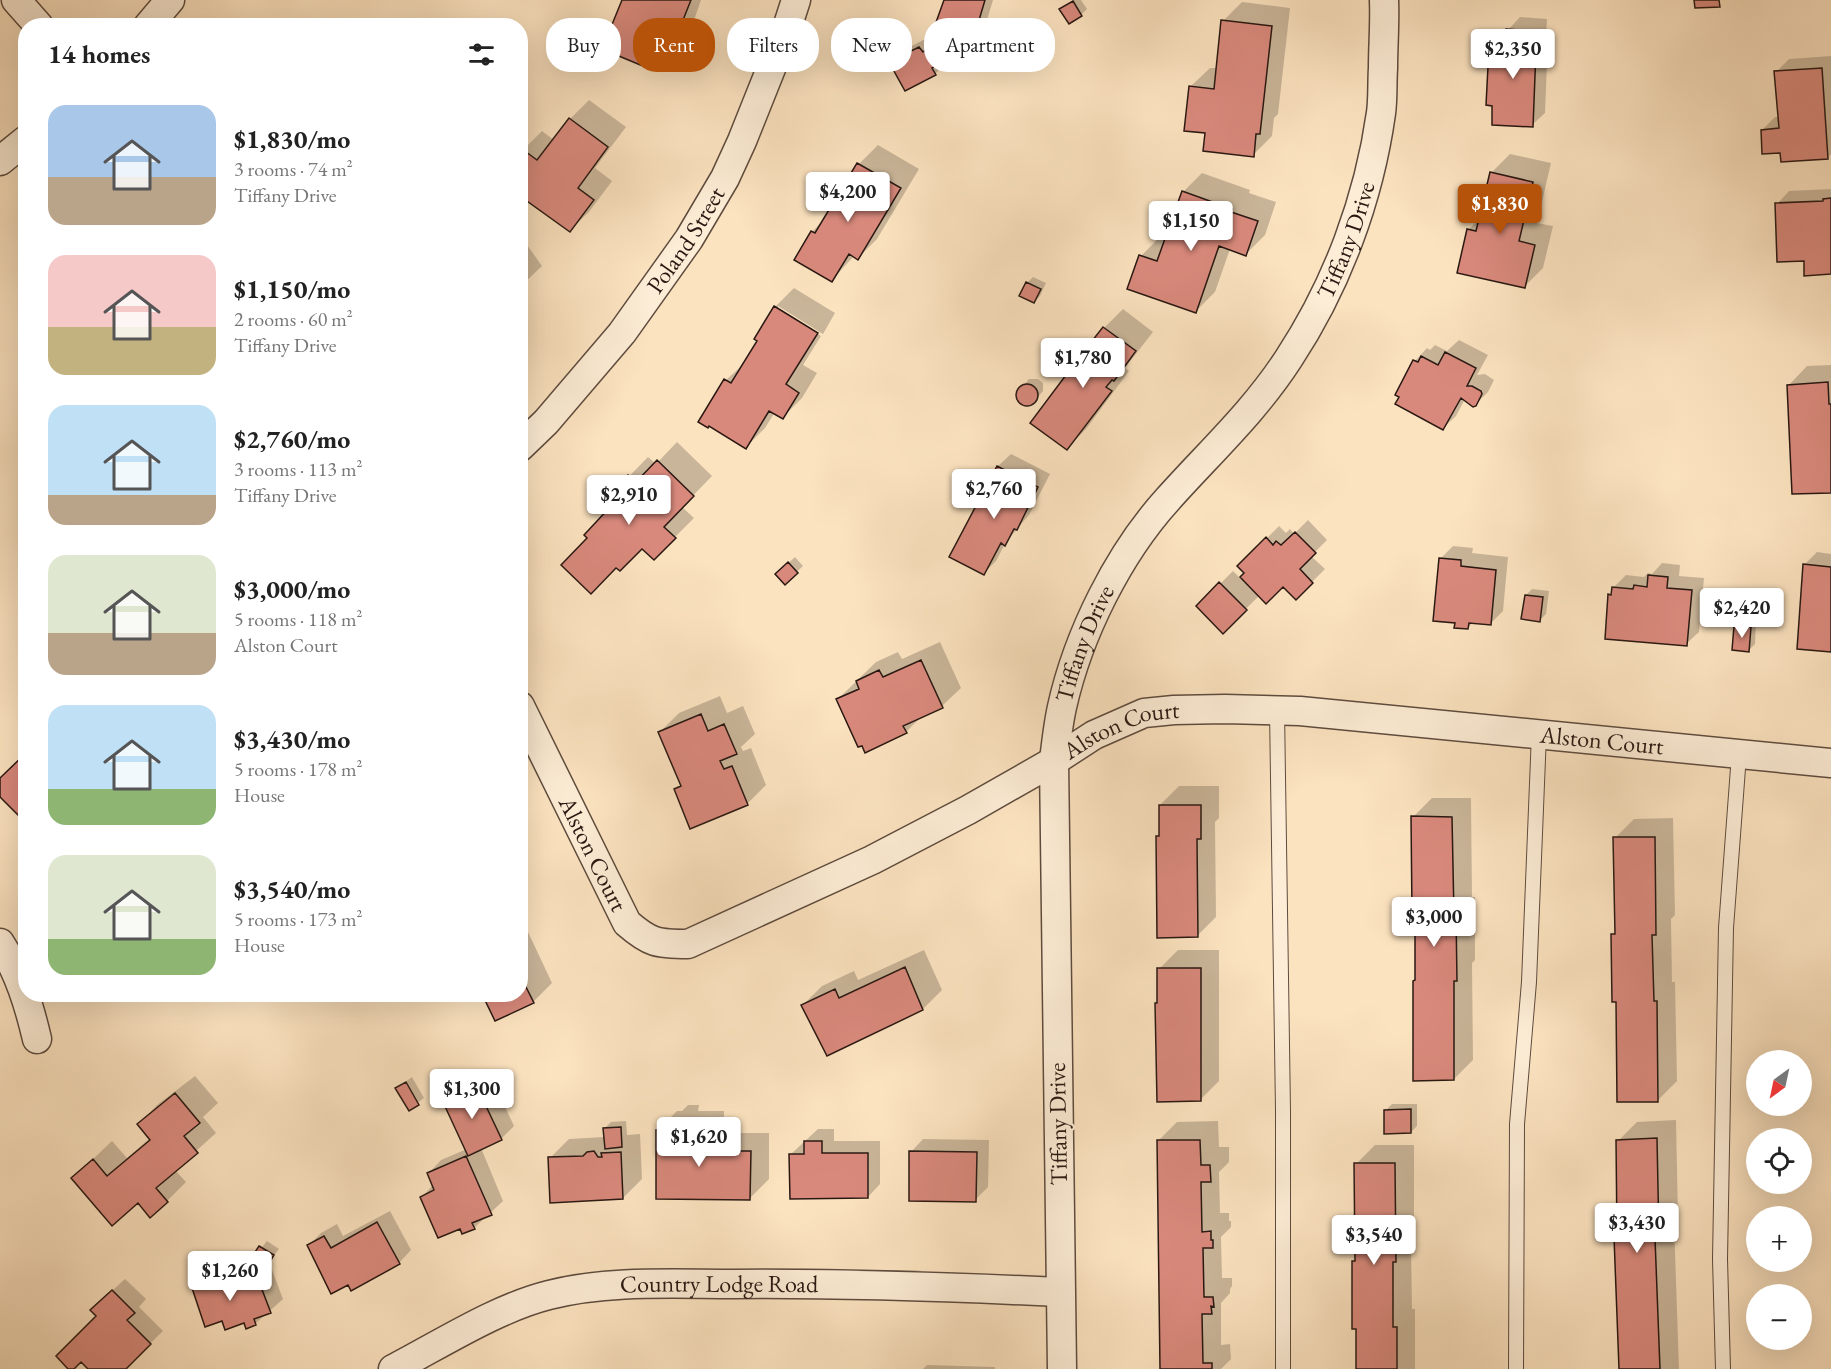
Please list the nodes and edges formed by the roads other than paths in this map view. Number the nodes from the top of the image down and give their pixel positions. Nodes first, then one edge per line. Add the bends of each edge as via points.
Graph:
1 (16, 0) edge
2 (170, 0) edge
3 (796, 0) edge
4 (1384, 0) edge
5 (32, 18) edge
6 (155, 18) edge
7 (18, 146) edge
8 (0, 161) edge
9 (528, 439) edge
10 (1277, 710) junction
11 (528, 723) edge
12 (1539, 734) junction
13 (1739, 755) junction
14 (1054, 761) junction
15 (1831, 763) edge
16 (0, 943) edge
17 (18, 975) edge
18 (28, 1002) edge
19 (37, 1039) dead end
20 (1060, 1292) junction
21 (393, 1369) edge
22 (1062, 1369) edge
23 (1283, 1369) edge
24 (1516, 1369) edge
25 (1723, 1369) edge

1 - 5 street
2 - 6 street
3 - 9 street, Poland Street via 742,141 689,239 622,333
4 - 14 street, Tiffany Drive via 1382,111 1364,193 1346,246 1318,310 1289,359 1241,422 1166,501 1102,597 1073,666 1061,709
7 - 8 street
10 - 12 street, Alston Court
10 - 14 street, Alston Court via 1144,713 1094,735
10 - 23 lane
11 - 14 street, Alston Court via 627,923 661,944 688,944 872,860
12 - 13 street, Alston Court
12 - 24 lane via 1529,982 1517,1124
13 - 15 street, Alston Court
13 - 25 lane via 1726,940 1720,1259
14 - 20 street, Tiffany Drive
16 - 17 street
18 - 19 street
20 - 21 street, Country Lodge Road via 813,1283 653,1284 588,1289 549,1295 507,1310
20 - 22 street, Tiffany Drive

